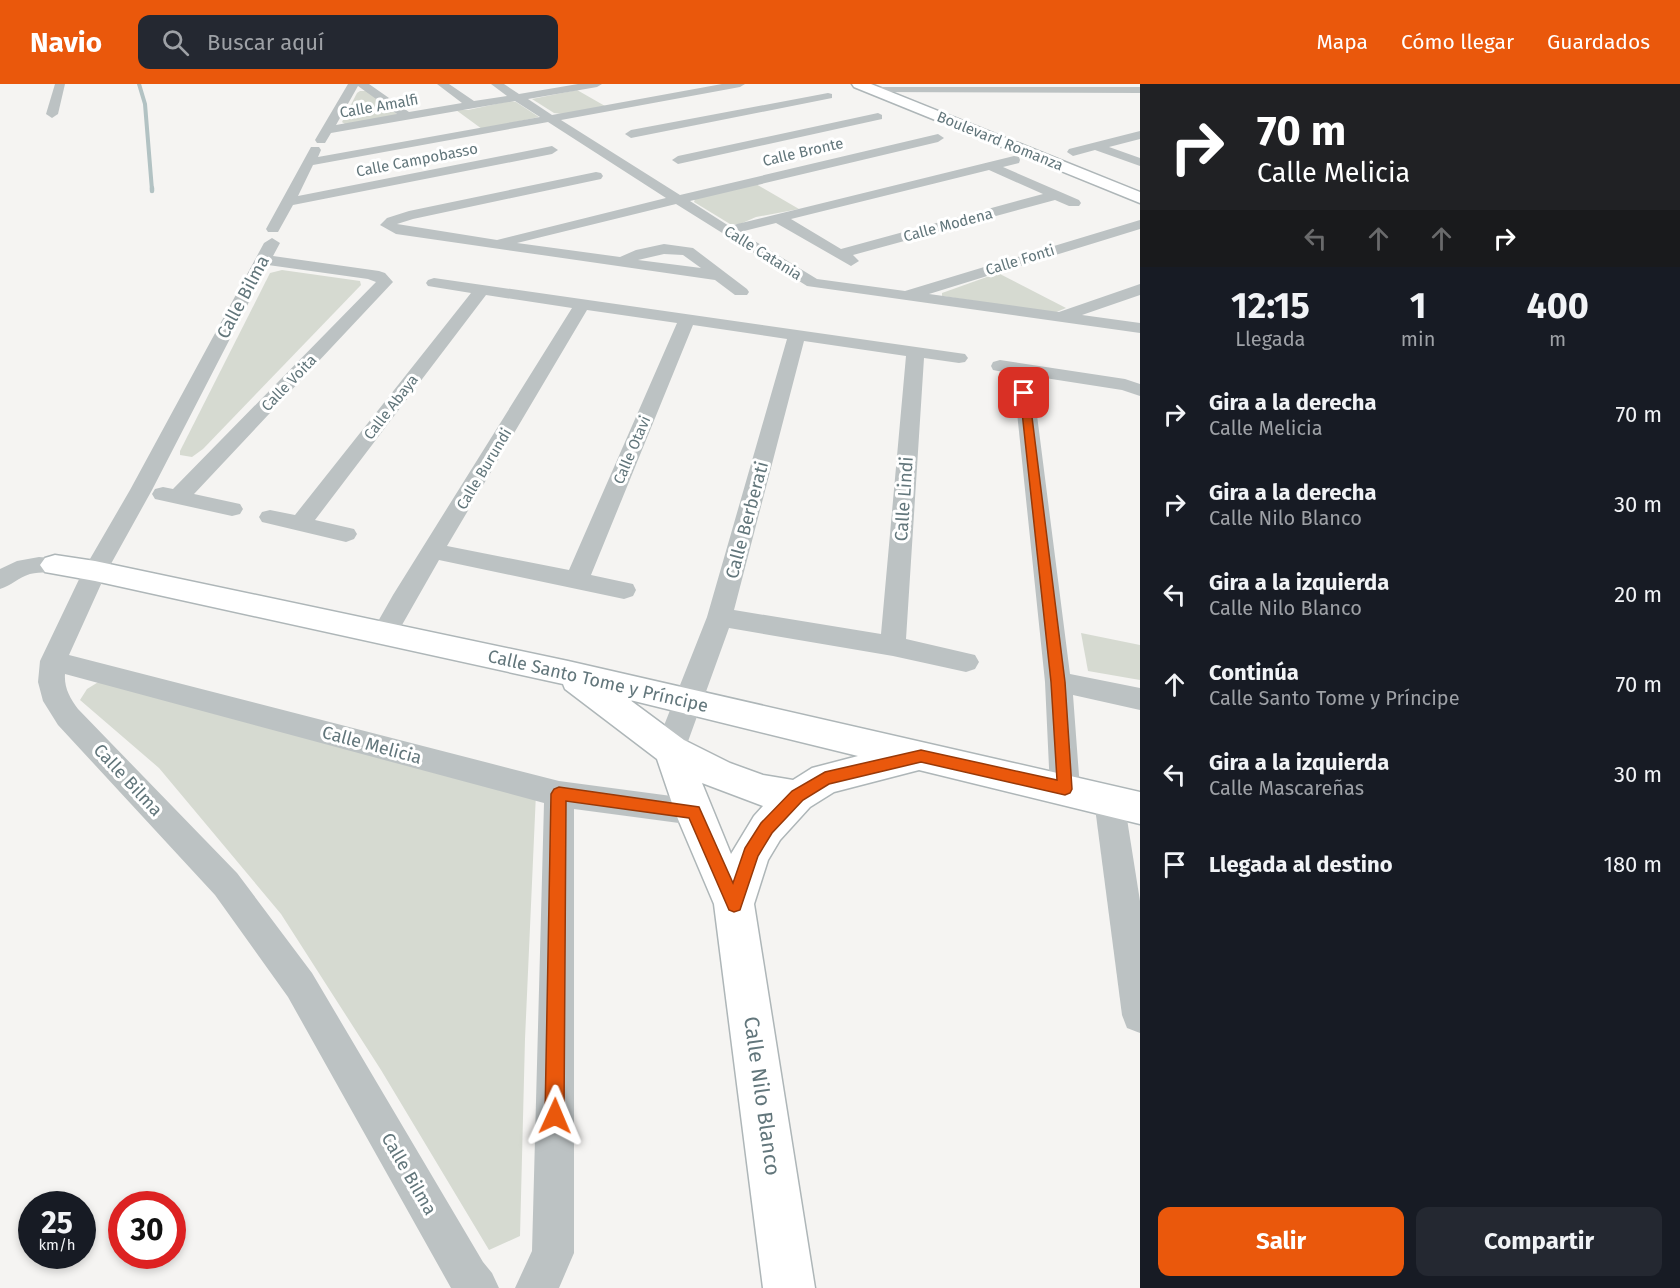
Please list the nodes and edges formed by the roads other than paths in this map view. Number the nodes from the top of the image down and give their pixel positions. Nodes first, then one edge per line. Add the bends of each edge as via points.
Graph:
1 (60, 84) edge
2 (353, 84) edge
3 (362, 84) edge
4 (442, 84) edge
5 (496, 84) edge
6 (549, 84) edge
7 (597, 84) edge
8 (740, 84) edge
9 (859, 84) edge
10 (879, 87) edge
11 (1113, 87) edge
12 (810, 88) dead end
13 (560, 90) junction
14 (900, 90) junction
15 (1080, 90) junction
16 (1140, 90) edge
17 (518, 98) junction
18 (1120, 103) dead end
19 (472, 105) junction
20 (592, 111) junction
21 (52, 114) dead end
22 (408, 117) junction
23 (877, 117) dead end
24 (551, 119) junction
25 (508, 127) junction
26 (621, 128) junction
27 (326, 130) junction
28 (909, 131) dead end
29 (1140, 135) edge
30 (647, 144) dead end
31 (1096, 146) junction
32 (315, 152) junction
33 (1073, 152) dead end
34 (1014, 159) dead end
35 (1140, 162) edge
36 (990, 166) junction
37 (596, 176) dead end
38 (581, 179) junction
39 (1140, 187) edge
40 (723, 188) junction
41 (1057, 195) junction
42 (676, 198) junction
43 (1140, 198) edge
44 (288, 202) junction
45 (1074, 203) dead end
46 (627, 210) junction
47 (778, 218) junction
48 (1137, 227) edge
49 (726, 231) junction
50 (269, 244) junction
51 (492, 244) junction
52 (434, 283) dead end
53 (1140, 289) edge
54 (482, 290) junction
55 (741, 292) dead end
56 (901, 297) junction
57 (582, 305) junction
58 (1059, 318) junction
59 (687, 320) junction
60 (1140, 328) edge
61 (798, 336) junction
62 (915, 352) junction
63 (959, 358) dead end
64 (1140, 390) edge
65 (141, 490) junction
66 (178, 497) junction
67 (232, 509) dead end
68 (270, 517) dead end
69 (301, 523) junction
70 (346, 534) dead end
71 (434, 551) junction
72 (55, 565) joint
73 (95, 571) junction
74 (577, 580) junction
75 (0, 581) edge
76 (624, 590) dead end
77 (720, 617) junction
78 (385, 632) junction
79 (893, 646) junction
80 (53, 661) junction
81 (966, 662) dead end
82 (568, 673) junction
83 (1058, 682) junction
84 (1140, 699) edge
85 (688, 701) junction
86 (803, 729) junction
87 (672, 750) junction
88 (921, 756) junction
89 (812, 787) junction
90 (1065, 789) junction
91 (559, 794) junction
92 (1124, 804) edge
93 (694, 812) junction
94 (734, 904) junction
95 (1134, 933) edge
96 (1140, 1015) edge
97 (477, 1288) edge
98 (537, 1288) edge
99 (789, 1288) edge

1 - 21 street
2 - 27 street, Calle Bilma
3 - 22 street
4 - 19 street, Calle Amalfi
5 - 17 street, Calle Catania
6 - 13 street
7 - 13 street, Calle Amalfi
8 - 20 street
9 - 10 street, Boulevard Romanza
10 - 14 street, Boulevard Romanza
10 - 43 street, Boulevard Romanza
11 - 15 street
11 - 16 street
12 - 26 street via 831,97
13 - 17 street, Calle Amalfi
14 - 15 street
14 - 39 street, Boulevard Romanza
15 - 18 street
17 - 19 street, Calle Amalfi
17 - 24 street, Calle Catania
19 - 22 street, Calle Amalfi
20 - 24 street
20 - 26 street
22 - 27 street, Calle Amalfi
23 - 40 street via 673,158
24 - 25 street
24 - 42 street, Calle Catania
25 - 32 street
25 - 44 street, Calle Campobasso via 548,151
26 - 30 street
27 - 32 street, Calle Bilma
28 - 40 street, Calle Bronte via 934,139
29 - 31 street
31 - 33 street
31 - 35 street
32 - 44 street, Calle Bilma
34 - 36 street
36 - 41 street
36 - 47 street
37 - 38 street
38 - 46 street
38 - 51 street via 409,215 387,225 396,230
40 - 42 street, Calle Bronte
41 - 45 street
41 - 47 street, Calle Modena via 845,258
42 - 46 street, Calle Bronte
42 - 49 street, Calle Catania
44 - 50 street, Calle Bilma
46 - 51 street, Calle Bronte
47 - 49 street
48 - 56 street, Calle Fonti
49 - 56 street, Calle Catania via 813,283
50 - 65 street, Calle Bilma
50 - 66 street, Calle Voita via 379,276 385,282
51 - 55 street via 614,261 657,249 682,250
52 - 54 street
53 - 58 street
54 - 57 street
54 - 69 street, Calle Abaya
56 - 58 street, Calle Catania
57 - 59 street
57 - 71 street, Calle Burundi
58 - 60 street, Calle Catania
59 - 61 street
59 - 74 street, Calle Otavi
61 - 62 street
61 - 77 street, Calle Berberati
62 - 63 street
62 - 79 street, Calle Lindi
64 - 83 street via 1011,368
65 - 66 street
65 - 73 street, Calle Bilma
66 - 67 street
68 - 69 street
69 - 70 street
71 - 74 street
71 - 78 street, Calle Burundi
72 - 73 street, Calle Santo Tome y Príncipe
72 - 75 street via 21,566
73 - 78 street, Calle Santo Tome y Príncipe
73 - 80 street, Calle Bilma
74 - 76 street
77 - 79 street
77 - 85 street, Calle Berberati
78 - 82 street, Calle Santo Tome y Príncipe
79 - 81 street
80 - 91 street, Calle Melicia
80 - 97 street, Calle Bilma via 51,682 68,717 226,884 300,985
82 - 85 street, Calle Santo Tome y Príncipe
82 - 87 street
83 - 84 street
83 - 90 street
85 - 86 street, Calle Santo Tome y Príncipe
85 - 87 street, Calle Berberati
86 - 88 street, Calle Santo Tome y Príncipe
86 - 89 street via 815,750
87 - 89 street via 745,787 776,795
87 - 93 street, Calle Nilo Blanco
88 - 89 street
88 - 90 street, Calle Santo Tome y Príncipe
89 - 94 street, Calle Nilo Blanco via 767,828 751,853
90 - 92 street, Calle Santo Tome y Príncipe
91 - 93 street, Calle Melicia
91 - 98 street via 553,1253
92 - 95 street
93 - 94 street, Calle Nilo Blanco
94 - 99 street, Calle Nilo Blanco
95 - 96 street

